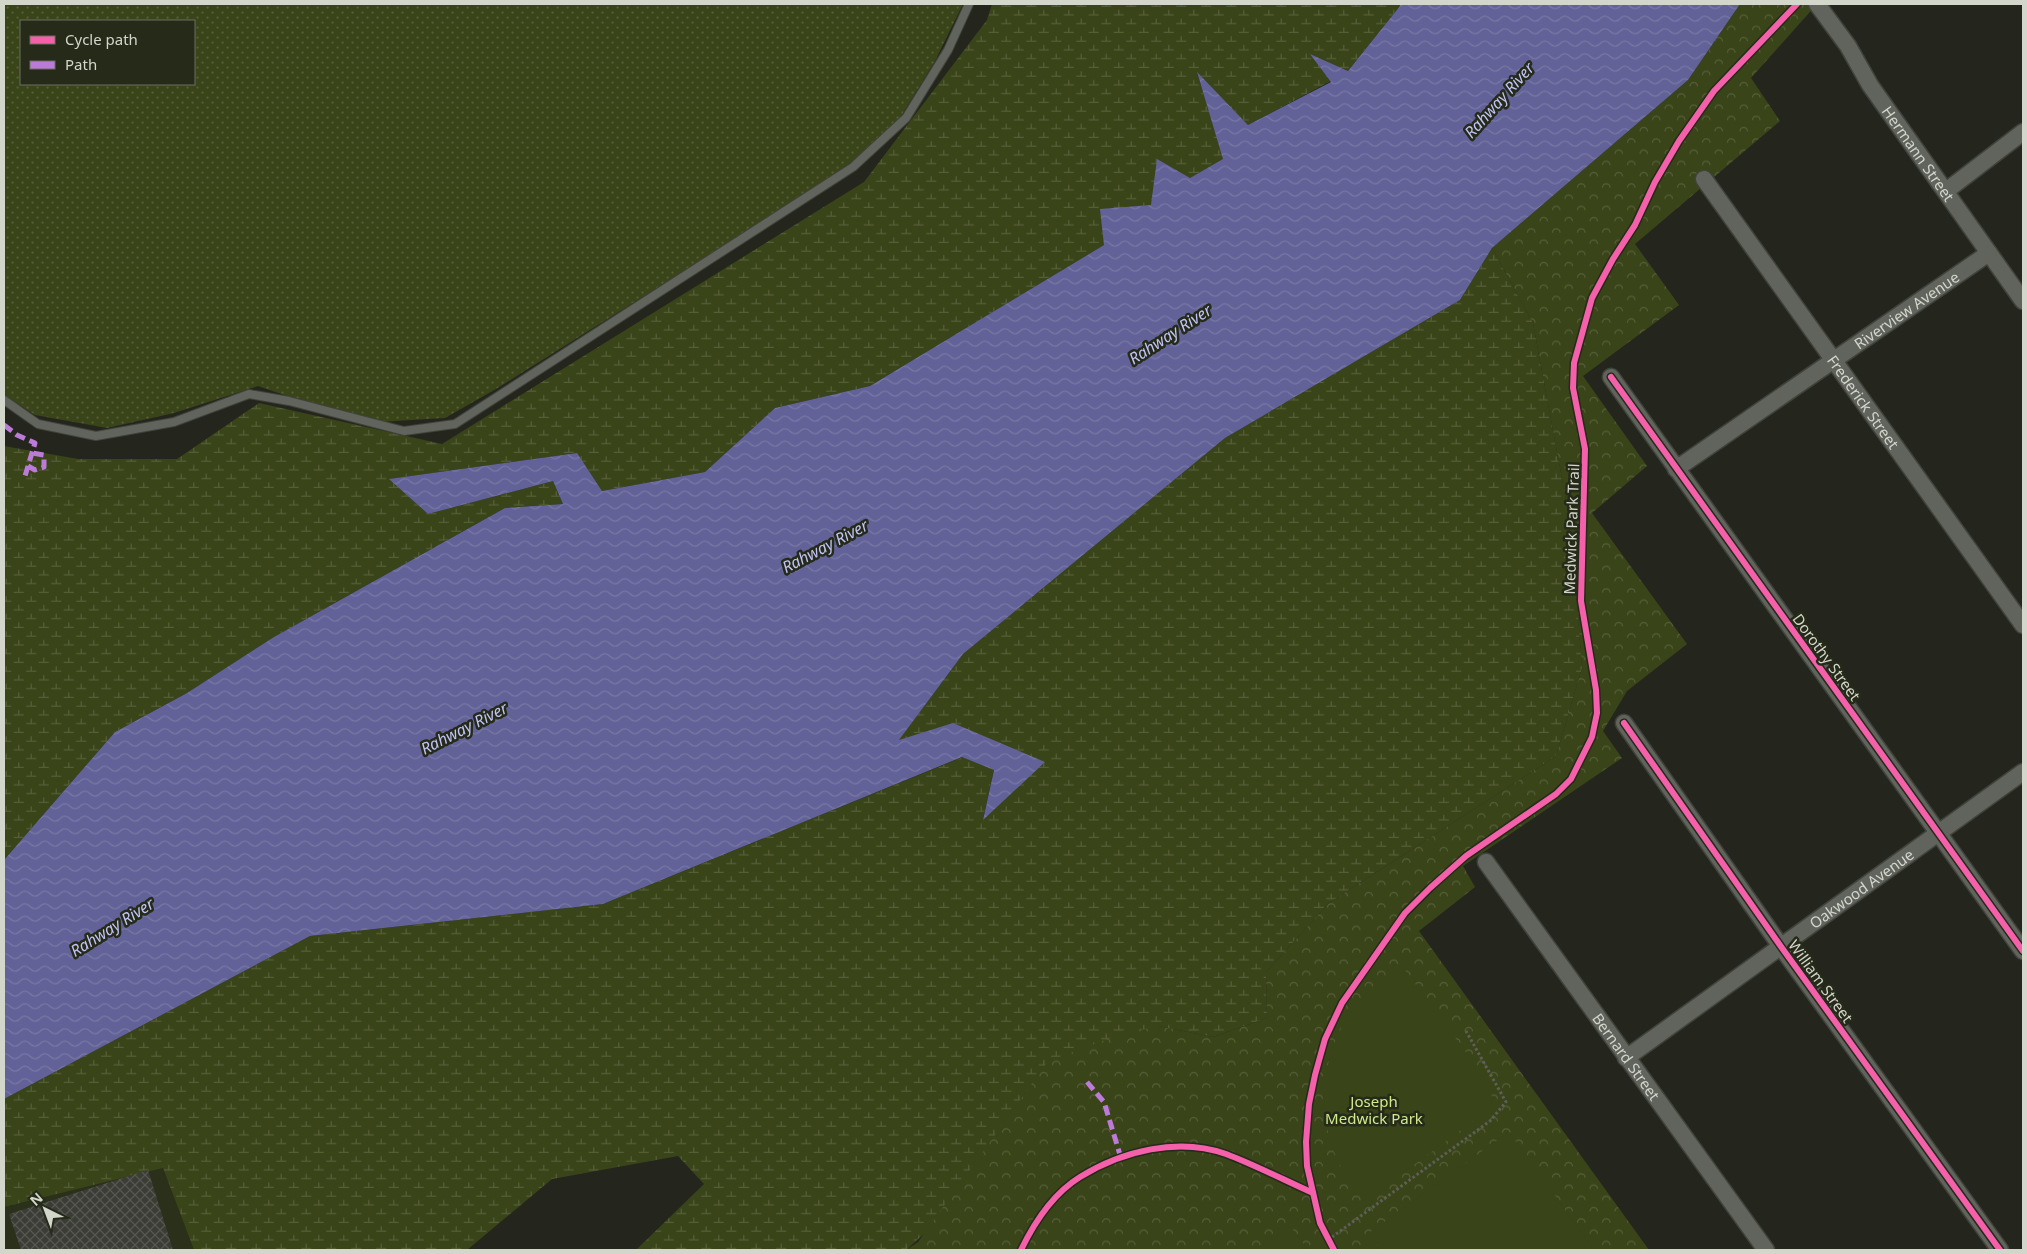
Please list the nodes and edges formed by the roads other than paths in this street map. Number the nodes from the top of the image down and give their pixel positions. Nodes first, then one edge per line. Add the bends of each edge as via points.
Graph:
1 (969, 4) edge
2 (1817, 4) edge
3 (2023, 132) edge
4 (1704, 179) dead end
5 (1946, 191) junction
6 (1989, 253) junction
7 (2023, 301) edge
8 (1834, 362) junction
9 (1611, 377) dead end
10 (4, 400) edge
11 (1676, 469) junction
12 (2023, 625) edge
13 (1624, 723) dead end
14 (2023, 772) edge
15 (1939, 832) junction
16 (1486, 862) dead end
17 (1782, 948) junction
18 (2023, 952) edge
19 (1626, 1058) junction
20 (1766, 1250) edge
21 (2000, 1250) edge

1 - 10 lane via 948,50 906,118 853,167 455,424 404,431 290,401 249,394 174,422 96,436 38,424
2 - 5 street, Hermann Street
3 - 5 street
4 - 8 street, Frederick Street
5 - 6 street, Hermann Street
6 - 7 street, Hermann Street
6 - 8 street, Riverview Avenue
8 - 11 street, Riverview Avenue
8 - 12 street, Frederick Street
9 - 11 street, Dorothy Street
11 - 15 street, Dorothy Street
13 - 17 street, William Street
14 - 15 street, Oakwood Avenue
15 - 17 street, Oakwood Avenue
15 - 18 street, Dorothy Street
16 - 19 street, Bernard Street
17 - 19 street, Oakwood Avenue
17 - 21 street, William Street
19 - 20 street, Bernard Street

